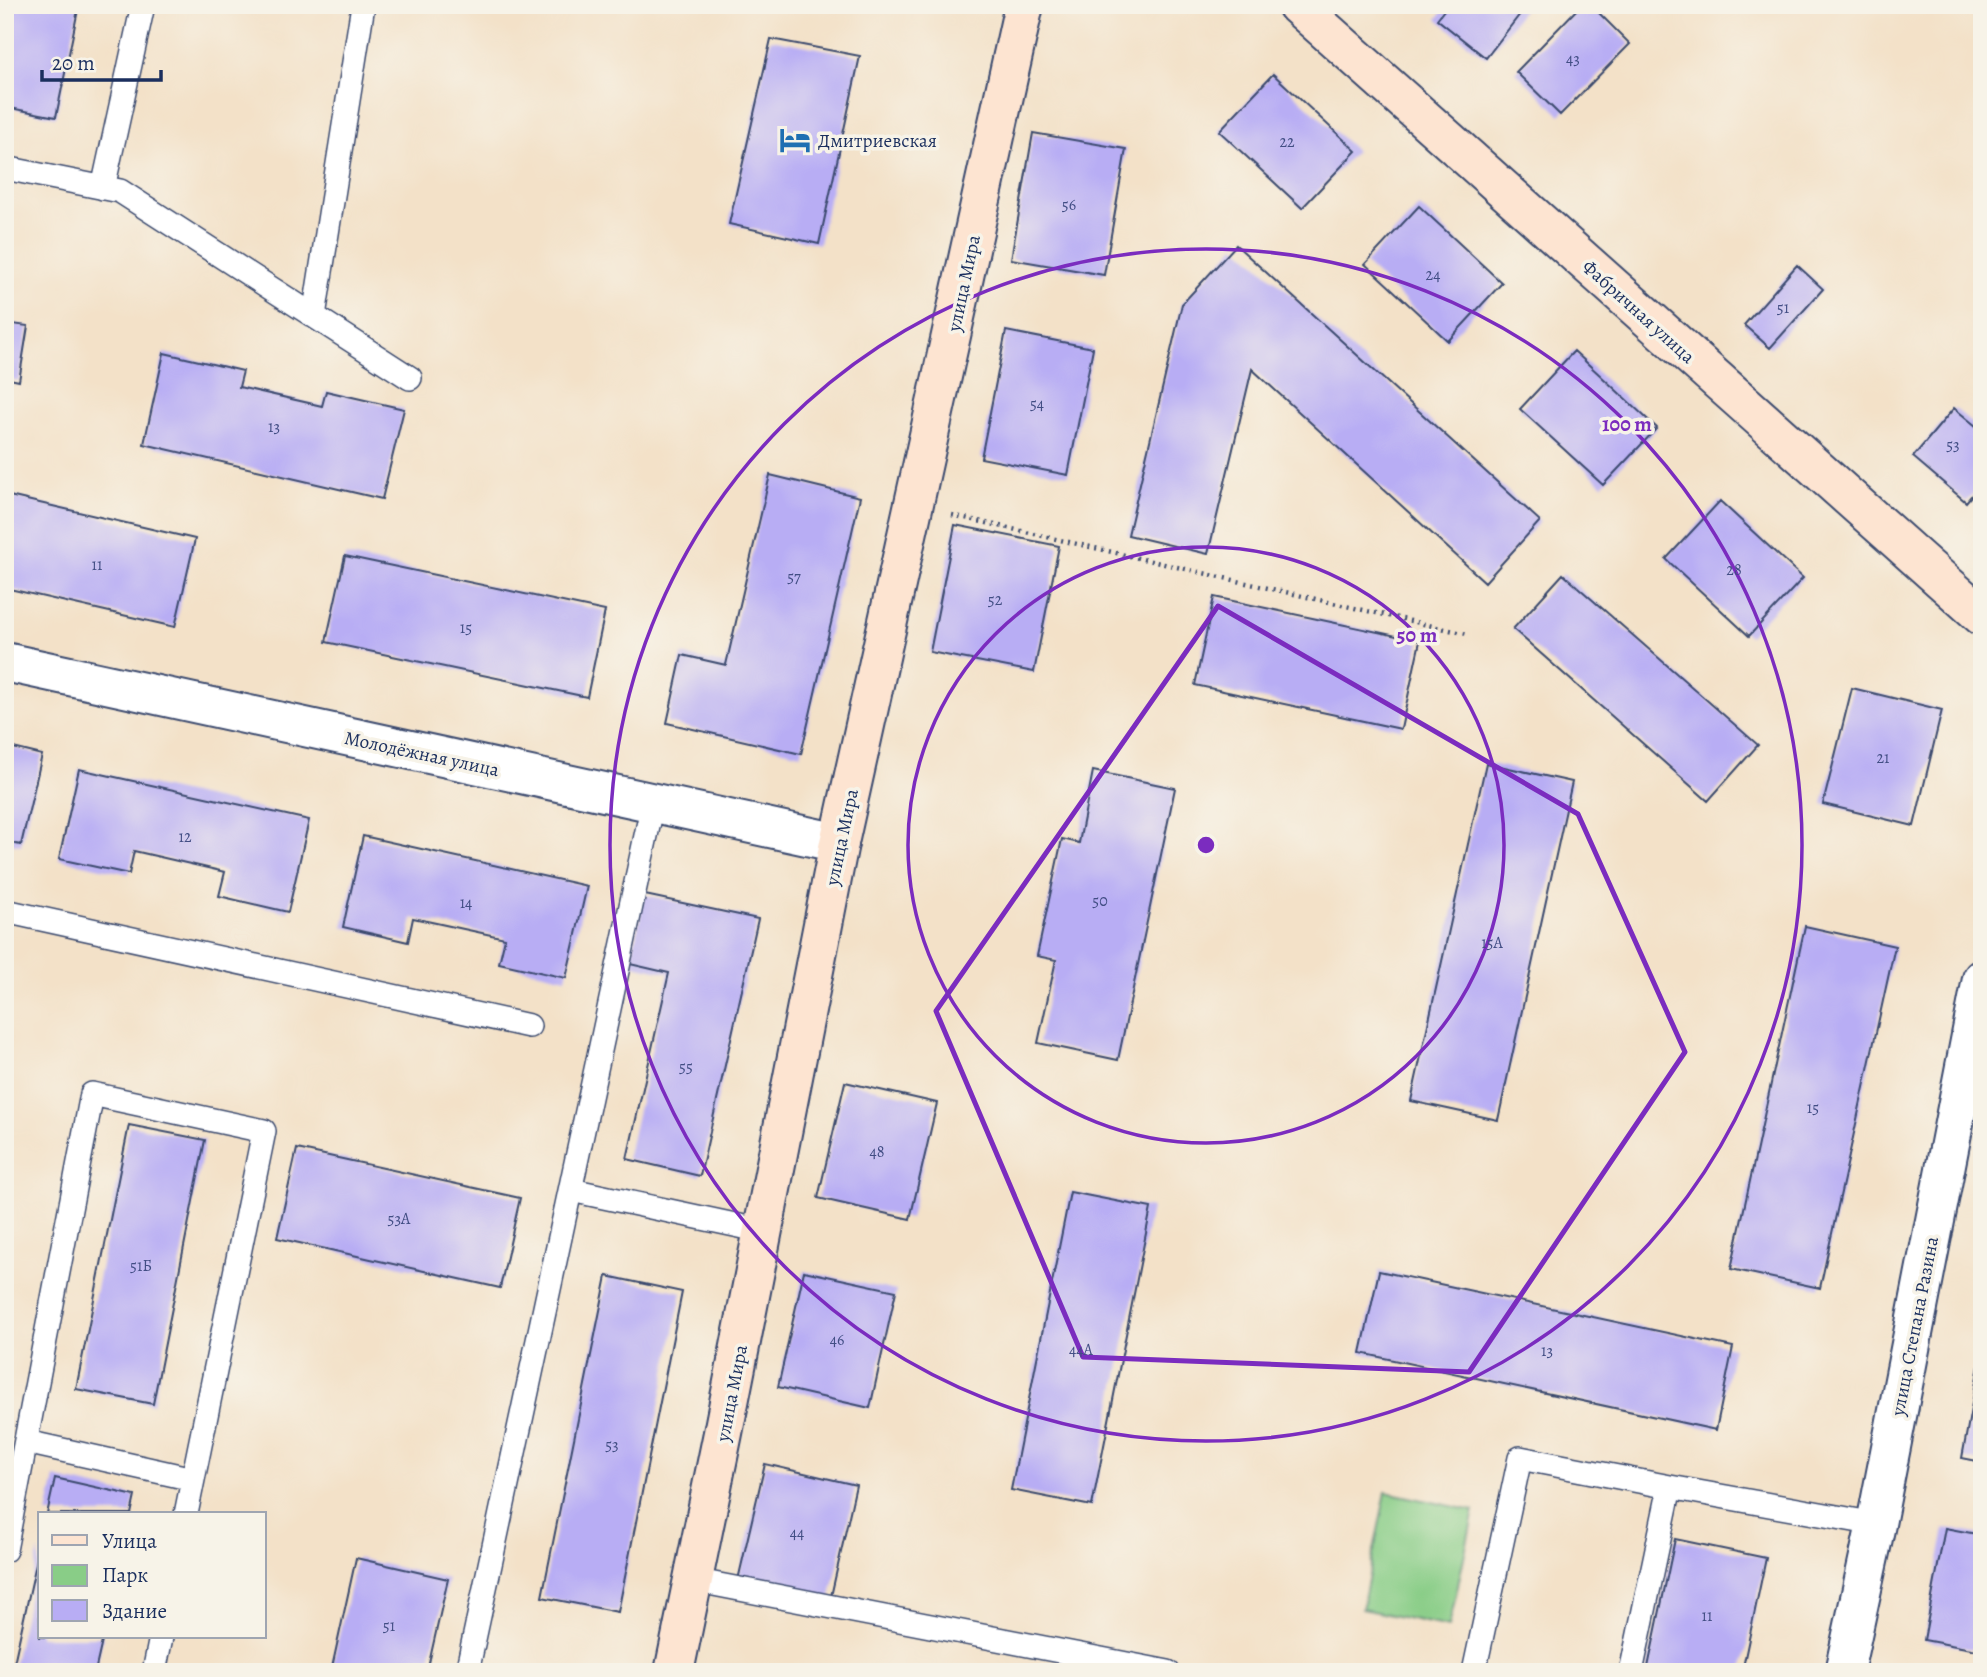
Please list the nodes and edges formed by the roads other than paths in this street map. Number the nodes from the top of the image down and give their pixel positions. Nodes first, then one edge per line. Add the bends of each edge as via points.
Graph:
1 (144, 5) edge
2 (363, 5) edge
3 (1024, 5) edge
4 (1297, 5) edge
5 (5, 167) edge
6 (103, 188) junction
7 (314, 316) junction
8 (410, 378) dead end
9 (1982, 616) edge
10 (5, 662) edge
11 (653, 803) junction
12 (839, 844) junction
13 (5, 911) edge
14 (1982, 979) edge
15 (529, 1026) dead end
16 (571, 1190) junction
17 (764, 1231) junction
18 (26, 1442) junction
19 (193, 1479) junction
20 (1670, 1487) junction
21 (186, 1512) edge
22 (1876, 1524) junction
23 (5, 1550) edge
24 (693, 1580) junction
25 (161, 1638) edge
26 (154, 1672) edge
27 (467, 1672) edge
28 (674, 1672) edge
29 (1168, 1672) edge
30 (1474, 1672) edge
31 (1631, 1672) edge
32 (1844, 1672) edge

1 - 6 lane
2 - 7 lane
3 - 12 street, улица Мира
4 - 9 street, Фабричная улица
5 - 6 lane
6 - 7 lane via 120,191
7 - 8 lane
10 - 11 street, Молодёжная улица
11 - 12 street, Молодёжная улица
11 - 16 lane
12 - 17 street, улица Мира
13 - 15 lane
14 - 22 street, улица Степана Разина
16 - 17 lane
16 - 27 lane
17 - 24 street, улица Мира
18 - 19 lane
18 - 19 lane via 92,1094 264,1131
18 - 23 lane
19 - 21 lane
20 - 22 lane
20 - 30 lane via 1520,1458
20 - 31 lane
22 - 32 street, улица Степана Разина
24 - 28 street, улица Мира
24 - 29 lane
25 - 26 lane

